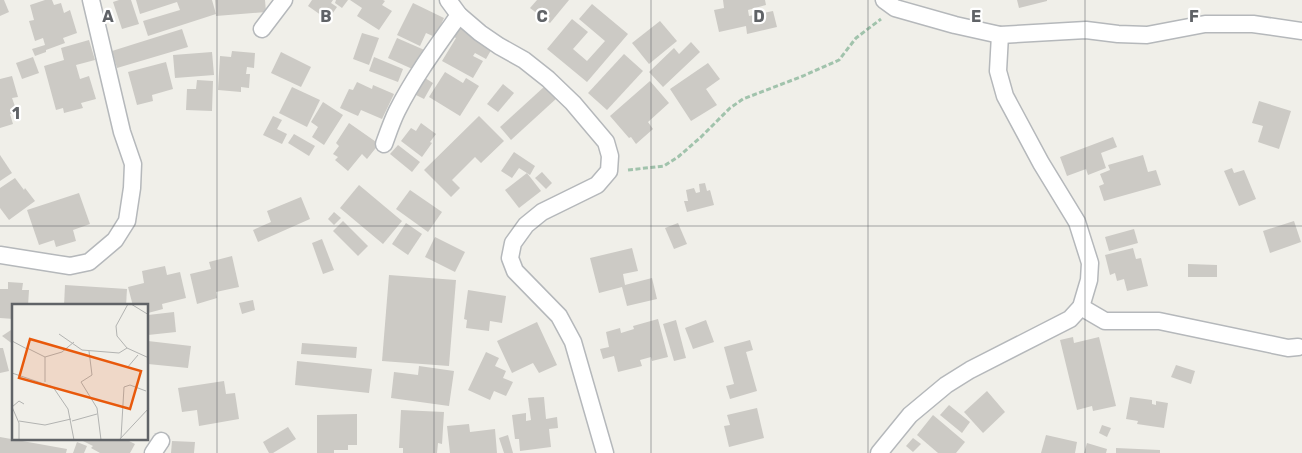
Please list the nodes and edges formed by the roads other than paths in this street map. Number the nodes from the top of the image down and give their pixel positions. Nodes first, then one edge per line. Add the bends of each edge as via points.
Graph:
1 (91, 0) edge
2 (284, 0) edge
3 (448, 0) edge
4 (890, 4) edge
5 (459, 15) junction
6 (262, 29) dead end
7 (1302, 31) edge
8 (1000, 35) junction
9 (384, 144) dead end
10 (0, 255) edge
11 (1081, 307) junction
12 (1299, 341) edge
13 (605, 453) edge
14 (879, 453) edge

1 - 10 street via 122,132 133,164 127,221 116,240 89,262 70,266
2 - 6 street
3 - 5 street
4 - 8 street via 955,25
5 - 9 street via 414,82 396,113
5 - 13 street via 548,79 606,142 610,156 609,171 597,185 542,212 526,226 513,243 510,258 515,271 559,316 573,342
7 - 8 street via 1253,24 1205,24 1147,35 1086,30
8 - 11 street via 998,71 1005,96 1041,164 1078,222 1090,264 1090,280
11 - 12 street via 1105,321 1159,321 1288,348
11 - 14 street via 1070,319 946,385 910,414

